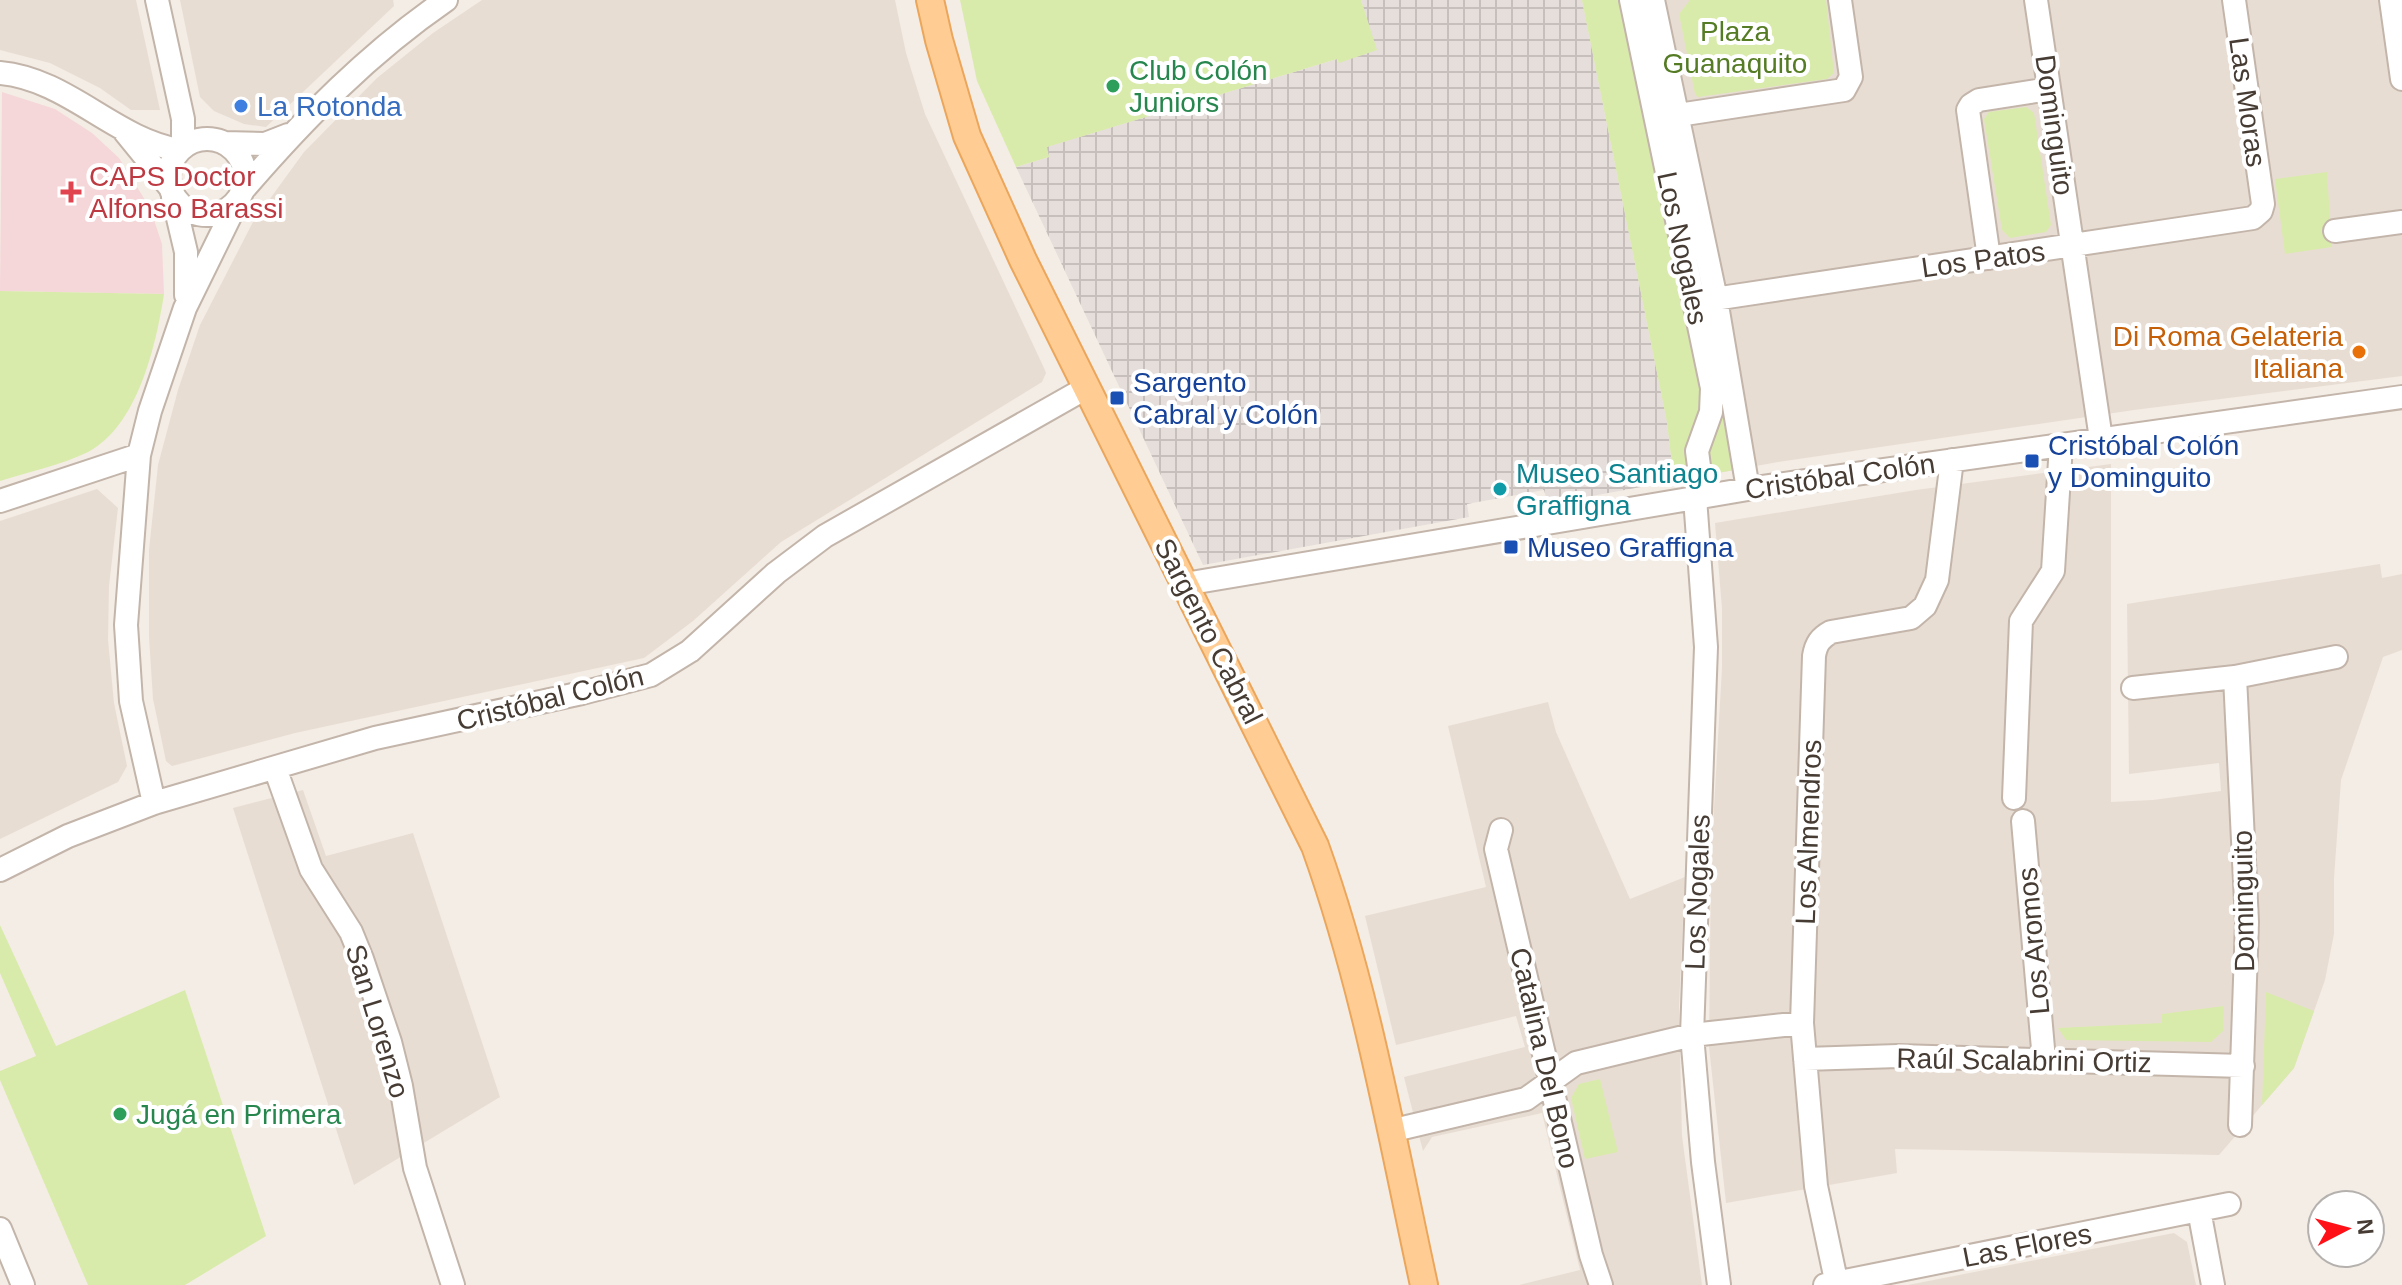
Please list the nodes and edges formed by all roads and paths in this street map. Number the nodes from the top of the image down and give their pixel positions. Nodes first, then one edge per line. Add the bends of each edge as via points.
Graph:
1 (157, 0) edge
2 (446, 0) edge
3 (930, 0) edge
4 (1631, 0) edge
5 (1653, 0) edge
6 (1840, 0) edge
7 (2036, 0) edge
8 (2234, 0) edge
9 (2391, 0) edge
10 (416, 9) edge
11 (0, 73) edge
12 (2402, 79) edge
13 (2049, 89) junction
14 (1667, 117) junction
15 (183, 119) junction
16 (122, 129) junction
17 (296, 130) junction
18 (219, 141) junction
19 (181, 148) junction
20 (171, 192) junction
21 (241, 195) junction
22 (2263, 204) joint
23 (2402, 222) edge
24 (2335, 231) dead end
25 (2072, 246) junction
26 (1989, 258) junction
27 (1705, 300) junction
28 (185, 308) junction
29 (1086, 388) junction
30 (2402, 397) edge
31 (2101, 439) junction
32 (2061, 445) junction
33 (139, 455) junction
34 (1952, 460) junction
35 (1748, 489) junction
36 (1699, 497) junction
37 (0, 501) edge
38 (1185, 584) junction
39 (2336, 657) dead end
40 (2235, 677) junction
41 (2133, 688) dead end
42 (275, 768) junction
43 (2014, 798) dead end
44 (154, 803) junction
45 (2023, 821) dead end
46 (1501, 830) dead end
47 (0, 870) edge
48 (1802, 1023) junction
49 (1692, 1035) junction
50 (1805, 1059) junction
51 (2044, 1060) junction
52 (2243, 1066) junction
53 (1552, 1082) junction
54 (2240, 1125) dead end
55 (1390, 1131) junction
56 (2229, 1204) dead end
57 (2199, 1210) junction
58 (0, 1229) edge
59 (1833, 1284) edge
60 (23, 1285) edge
61 (453, 1285) edge
62 (1424, 1285) edge
63 (1601, 1285) edge
64 (1719, 1285) edge
65 (2213, 1285) edge

1 - 15 street
2 - 10 street
3 - 29 main road, Sargento Cabral via 967,136
4 - 14 street, Los Nogales
5 - 14 street, Los Nogales
6 - 14 street via 1851,72 1847,88
7 - 13 street, Dominguito
8 - 22 street, Las Moras
9 - 12 street
10 - 17 street
11 - 16 street via 71,96
13 - 25 street, Dominguito
13 - 26 street via 1971,105 1968,122
14 - 27 street, Los Nogales
15 - 18 street
15 - 19 street
16 - 19 street
16 - 20 street
17 - 18 street via 265,144
17 - 21 street
18 - 19 street via 203,138
18 - 21 street via 240,158
19 - 20 street via 170,164
20 - 21 street via 189,212 211,216
20 - 28 street via 186,252
21 - 28 street
22 - 25 street, Los Patos via 2258,215 2245,220
23 - 24 street
25 - 26 street, Los Patos
25 - 31 street, Dominguito
26 - 27 street, Los Patos
27 - 35 street, Los Nogales
27 - 36 street, Los Nogales via 1712,388 1711,412 1697,451
28 - 33 street
29 - 38 main road, Sargento Cabral
29 - 42 street, Cristóbal Colón via 825,536 690,651 651,675 375,738
30 - 31 street, Cristóbal Colón
31 - 32 street, Cristóbal Colón
32 - 34 street, Cristóbal Colón
32 - 43 street via 2053,571 2021,621
33 - 37 street
33 - 44 street via 126,625 131,701
34 - 35 street, Cristóbal Colón
34 - 48 street, Los Almendros via 1937,580 1925,606 1911,618 1831,632 1816,647
35 - 36 street, Cristóbal Colón
36 - 38 street, Cristóbal Colón
36 - 49 street, Los Nogales via 1706,647
38 - 55 main road, Sargento Cabral via 1315,846 1343,927
39 - 40 street
40 - 41 street
40 - 52 street, Dominguito via 2247,922
42 - 44 street, Cristóbal Colón
42 - 61 street, San Lorenzo via 311,869 362,959 390,1042 415,1168
44 - 47 street, Cristóbal Colón via 68,836
45 - 51 street, Los Aromos
46 - 53 street, Catalina Del Bono via 1496,849
48 - 49 street
48 - 50 street, Los Almendros
49 - 53 street via 1576,1063
49 - 64 street, Los Nogales
50 - 51 street, Raúl Scalabrini Ortiz
50 - 59 street, Los Almendros via 1816,1186
51 - 52 street, Raúl Scalabrini Ortiz
52 - 54 street, Dominguito
53 - 55 street via 1526,1099
53 - 63 street, Catalina Del Bono
55 - 62 main road, Sargento Cabral
56 - 57 street, Las Flores
57 - 59 street, Las Flores
57 - 65 street
58 - 60 street

